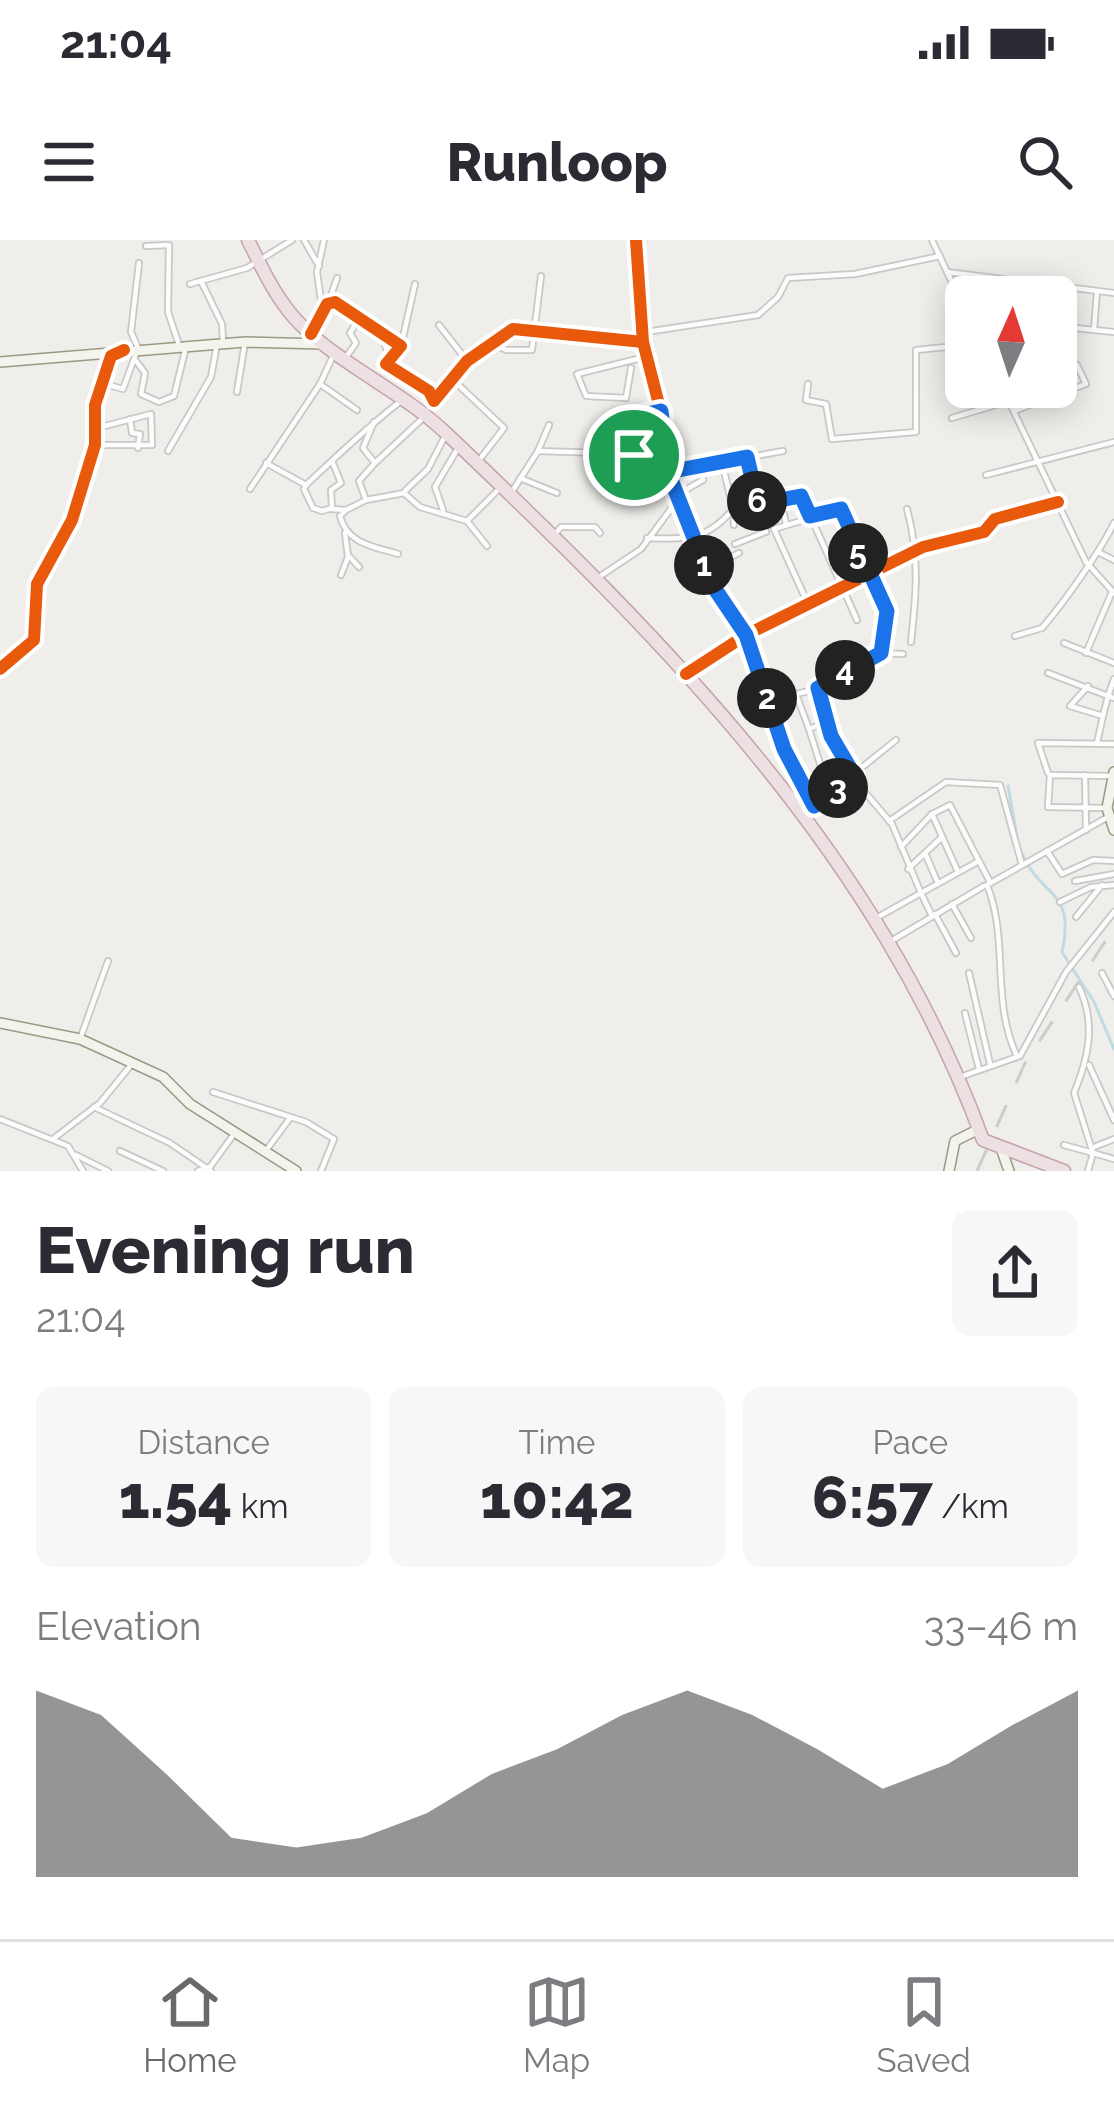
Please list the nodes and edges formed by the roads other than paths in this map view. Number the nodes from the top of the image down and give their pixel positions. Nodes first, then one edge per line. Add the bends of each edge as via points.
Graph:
1 (248, 240) edge
2 (292, 240) edge
3 (304, 240) edge
4 (324, 240) edge
5 (636, 240) edge
6 (932, 240) edge
7 (146, 246) dead end
8 (940, 256) junction
9 (258, 260) junction
10 (139, 262) dead end
11 (319, 266) junction
12 (947, 272) junction
13 (541, 276) dead end
14 (949, 276) edge
15 (337, 278) dead end
16 (200, 281) junction
17 (190, 284) dead end
18 (416, 284) dead end
19 (1097, 291) junction
20 (1114, 292) edge
21 (312, 301) dead end
22 (324, 302) junction
23 (357, 321) junction
24 (439, 325) dead end
25 (1077, 328) edge
26 (535, 330) junction
27 (1094, 330) junction
28 (644, 332) junction
29 (1114, 332) edge
30 (311, 334) junction
31 (381, 334) junction
32 (245, 342) junction
33 (643, 342) junction
34 (220, 343) junction
35 (492, 343) junction
36 (182, 345) junction
37 (400, 346) junction
38 (945, 347) edge
39 (138, 348) junction
40 (124, 350) junction
41 (335, 351) junction
42 (649, 356) junction
43 (390, 359) junction
44 (136, 361) junction
45 (0, 362) edge
46 (467, 362) junction
47 (1077, 365) dead end
48 (631, 368) dead end
49 (450, 377) junction
50 (103, 383) junction
51 (320, 384) junction
52 (808, 385) dead end
53 (1077, 387) edge
54 (237, 392) dead end
55 (172, 396) junction
56 (404, 399) junction
57 (170, 407) dead end
58 (984, 408) edge
59 (1013, 408) edge
60 (1022, 408) edge
61 (357, 410) dead end
62 (661, 411) junction
63 (1014, 411) junction
64 (426, 416) junction
65 (952, 418) dead end
66 (108, 419) dead end
67 (130, 419) junction
68 (95, 421) junction
69 (374, 422) junction
70 (116, 424) junction
71 (549, 424) dead end
72 (446, 434) junction
73 (1114, 442) edge
74 (95, 446) junction
75 (459, 447) junction
76 (138, 449) junction
77 (167, 451) dead end
78 (538, 451) junction
79 (783, 451) dead end
80 (634, 455) junction
81 (665, 455) junction
82 (747, 457) junction
83 (1038, 459) junction
84 (332, 461) junction
85 (722, 462) junction
86 (266, 463) junction
87 (477, 463) junction
88 (375, 464) junction
89 (700, 466) junction
90 (321, 471) junction
91 (668, 472) junction
92 (337, 476) junction
93 (986, 476) dead end
94 (520, 478) junction
95 (306, 485) junction
96 (250, 489) dead end
97 (505, 492) junction
98 (404, 493) junction
99 (557, 494) dead end
100 (366, 500) junction
101 (680, 500) junction
102 (781, 500) junction
103 (1058, 502) junction
104 (758, 504) junction
105 (331, 509) junction
106 (733, 509) junction
107 (907, 509) dead end
108 (346, 510) junction
109 (443, 510) junction
110 (810, 516) junction
111 (467, 521) junction
112 (1114, 523) edge
113 (734, 525) dead end
114 (786, 525) junction
115 (343, 528) junction
116 (770, 530) junction
117 (600, 532) dead end
118 (550, 536) junction
119 (647, 538) junction
120 (694, 539) junction
121 (735, 544) dead end
122 (487, 546) dead end
123 (915, 551) junction
124 (1098, 552) junction
125 (398, 554) dead end
126 (739, 554) dead end
127 (348, 555) junction
128 (1114, 560) edge
129 (1086, 562) junction
130 (359, 567) dead end
131 (706, 569) junction
132 (341, 575) dead end
133 (870, 577) junction
134 (594, 580) junction
135 (840, 589) junction
136 (1113, 592) edge
137 (808, 604) junction
138 (857, 620) dead end
139 (746, 635) junction
140 (1015, 636) dead end
141 (911, 642) dead end
142 (1064, 643) dead end
143 (1086, 652) junction
144 (881, 653) junction
145 (903, 654) dead end
146 (1114, 663) edge
147 (855, 666) junction
148 (0, 669) edge
149 (686, 674) junction
150 (1048, 674) dead end
151 (1114, 679) edge
152 (860, 683) dead end
153 (1088, 686) junction
154 (818, 688) junction
155 (1111, 697) edge
156 (1103, 716) junction
157 (826, 722) junction
158 (808, 729) junction
159 (896, 740) dead end
160 (1097, 743) junction
161 (1114, 744) edge
162 (1113, 774) edge
163 (1050, 775) junction
164 (853, 776) junction
165 (1084, 776) junction
166 (835, 790) junction
167 (1085, 808) junction
168 (809, 810) junction
169 (1108, 812) junction
170 (932, 814) junction
171 (889, 821) junction
172 (1114, 830) edge
173 (1086, 831) junction
174 (942, 837) junction
175 (901, 847) junction
176 (1047, 851) junction
177 (925, 853) junction
178 (979, 861) junction
179 (1114, 861) edge
180 (1022, 865) junction
181 (908, 869) junction
182 (958, 872) junction
183 (1114, 874) edge
184 (1075, 881) dead end
185 (938, 883) junction
186 (988, 884) junction
187 (1102, 885) junction
188 (1114, 885) edge
189 (921, 893) junction
190 (1060, 902) dead end
191 (952, 904) junction
192 (1114, 912) edge
193 (934, 915) junction
194 (1076, 916) dead end
195 (878, 917) junction
196 (971, 938) dead end
197 (891, 941) junction
198 (956, 952) dead end
199 (108, 961) dead end
200 (969, 973) dead end
201 (1102, 973) dead end
202 (1078, 987) dead end
203 (1114, 996) edge
204 (965, 1013) dead end
205 (0, 1023) edge
206 (80, 1039) junction
207 (1016, 1054) junction
208 (1087, 1062) junction
209 (134, 1063) junction
210 (990, 1064) junction
211 (979, 1069) junction
212 (960, 1077) junction
213 (213, 1092) dead end
214 (94, 1107) junction
215 (290, 1118) junction
216 (0, 1120) edge
217 (1114, 1120) edge
218 (979, 1129) junction
219 (234, 1134) junction
220 (53, 1138) junction
221 (1114, 1139) edge
222 (1064, 1145) dead end
223 (1093, 1150) junction
224 (120, 1151) dead end
225 (264, 1154) junction
226 (76, 1155) junction
227 (1114, 1159) edge
228 (1005, 1161) edge
229 (201, 1168) edge
230 (287, 1169) edge
231 (83, 1171) edge
232 (108, 1171) edge
233 (164, 1171) edge
234 (211, 1171) edge
235 (321, 1171) edge
236 (950, 1171) edge
237 (997, 1171) edge
238 (1064, 1171) edge
239 (1088, 1171) edge

1 - 9 highway
2 - 9 street
3 - 11 street
4 - 11 street
5 - 28 street
6 - 8 street
7 - 36 street via 170,245 168,312
8 - 12 street
8 - 28 street via 788,278 758,315
9 - 16 street
9 - 30 highway
10 - 39 street via 131,332
11 - 22 street via 316,292
12 - 14 street
12 - 19 street
13 - 26 street
15 - 22 street
16 - 17 street
16 - 34 street via 222,324
18 - 37 street
19 - 20 street
19 - 27 street
21 - 22 street
22 - 23 street
22 - 30 street
23 - 31 street
23 - 41 street via 350,333 356,343
24 - 46 street
25 - 27 street
26 - 33 street
26 - 35 street via 513,329
26 - 35 street via 530,352
27 - 29 street
28 - 33 street
30 - 41 highway
31 - 37 street
31 - 43 street
32 - 34 street
32 - 41 street
32 - 54 street
33 - 42 street
34 - 36 street
34 - 77 street via 211,377
35 - 46 street
36 - 39 street
36 - 55 street
37 - 43 street
38 - 52 street via 916,350 916,431 832,440 826,404 806,400
39 - 40 street
39 - 44 street
40 - 45 street
40 - 50 street via 111,356
41 - 51 street
41 - 56 highway
42 - 48 street via 577,374 586,396 626,398
42 - 62 street
43 - 49 street via 386,364 434,401
44 - 50 street via 123,389
44 - 55 street via 146,373 141,394 160,403
46 - 49 street
47 - 53 street via 1086,384
49 - 87 street via 504,428
50 - 68 street
51 - 61 street
51 - 86 street
55 - 57 street
56 - 64 highway
56 - 69 street
58 - 65 street
59 - 63 street
60 - 63 street
62 - 80 street via 634,417
62 - 81 street
63 - 83 street
64 - 72 highway
64 - 88 street
66 - 70 street
67 - 70 street
67 - 76 street
67 - 76 street via 151,414 152,445
68 - 70 street
68 - 74 street
69 - 84 street
69 - 88 street via 363,448
71 - 78 street
72 - 75 highway
72 - 98 street
73 - 83 street
74 - 76 street
74 - 148 street via 67,533 37,584 34,640
75 - 87 highway
75 - 109 street via 434,487
78 - 80 street
78 - 94 street
79 - 82 street
80 - 81 street
81 - 91 street
82 - 85 street
82 - 104 street
83 - 93 street
83 - 103 street
84 - 90 street
84 - 92 street
85 - 89 street
85 - 106 street
86 - 95 street
86 - 96 street
87 - 97 highway
88 - 100 street via 359,481
89 - 91 street
89 - 101 street via 703,480
90 - 92 street
90 - 95 street
91 - 101 street
92 - 105 street
94 - 97 street
94 - 99 street
95 - 105 street via 313,508
97 - 111 street
97 - 118 highway
98 - 100 street
98 - 109 street via 420,507
100 - 108 street
101 - 119 street
101 - 120 street
102 - 104 street
102 - 110 street via 801,496
102 - 114 street
103 - 123 street
103 - 129 street
104 - 106 street
104 - 116 street
105 - 108 street
106 - 113 street
106 - 120 street via 717,529
107 - 123 street
108 - 115 street
109 - 111 street
110 - 114 street
110 - 133 street via 841,509
110 - 135 street
111 - 122 street
112 - 124 street
114 - 116 street
115 - 125 street via 367,547
115 - 127 street
116 - 121 street
116 - 137 street
117 - 118 street via 561,527
118 - 134 highway
119 - 120 street
119 - 134 street
120 - 131 street
123 - 133 street
123 - 141 street
124 - 128 street
124 - 129 street
126 - 131 street
127 - 130 street
127 - 132 street
129 - 136 street
129 - 140 street via 1042,628
131 - 139 street
133 - 135 street
133 - 144 street via 888,618
134 - 149 highway
135 - 137 street
135 - 138 street
136 - 143 street
137 - 139 street
139 - 149 street
139 - 168 street
142 - 143 street
143 - 146 street
144 - 145 street
144 - 147 street
147 - 152 street
147 - 154 street
149 - 168 highway
150 - 153 street
151 - 155 street
153 - 155 street
153 - 156 street via 1070,706
154 - 157 street
154 - 158 street via 796,694
155 - 156 street
156 - 160 street
157 - 158 street
157 - 164 street
158 - 166 street
159 - 164 street
160 - 161 street
160 - 163 street via 1038,743
162 - 165 street
162 - 169 street
163 - 165 street
163 - 167 street via 1048,807
164 - 166 street
164 - 171 street
165 - 167 street
166 - 168 street
167 - 169 street
167 - 173 street
168 - 195 highway
169 - 172 street
169 - 173 street
170 - 174 street
170 - 175 street
170 - 178 street via 951,806
171 - 175 street
171 - 180 street via 946,782 1000,785
173 - 176 street
174 - 177 street
174 - 182 street
175 - 181 street
176 - 179 street via 1063,874 1093,860
176 - 180 street
177 - 181 street
177 - 185 street
178 - 182 street
178 - 186 street
180 - 186 street
181 - 189 street
182 - 185 street
183 - 184 street
185 - 189 street
186 - 191 street
186 - 207 street via 1003,1026
187 - 188 street
187 - 190 street
187 - 194 street
189 - 193 street
189 - 195 street
191 - 193 street
191 - 196 street
192 - 207 street
193 - 197 street
193 - 198 street
195 - 197 highway
197 - 212 highway
199 - 206 street
200 - 210 street
201 - 203 street
202 - 208 street via 1090,1010
204 - 211 street
205 - 206 street
206 - 209 street
207 - 210 street
208 - 217 street
208 - 223 street via 1074,1093
209 - 214 street
209 - 219 street
210 - 211 street
211 - 212 street
212 - 218 highway
213 - 215 street
214 - 220 street
214 - 229 street
215 - 225 street
215 - 235 street via 334,1139
216 - 220 street
218 - 228 highway
218 - 236 street via 955,1141
219 - 225 street
219 - 229 street
220 - 226 street
221 - 223 street
222 - 223 street
223 - 227 street
223 - 239 street
224 - 233 street
225 - 230 street
226 - 231 street
226 - 232 street
228 - 237 street
228 - 238 highway
229 - 234 street

